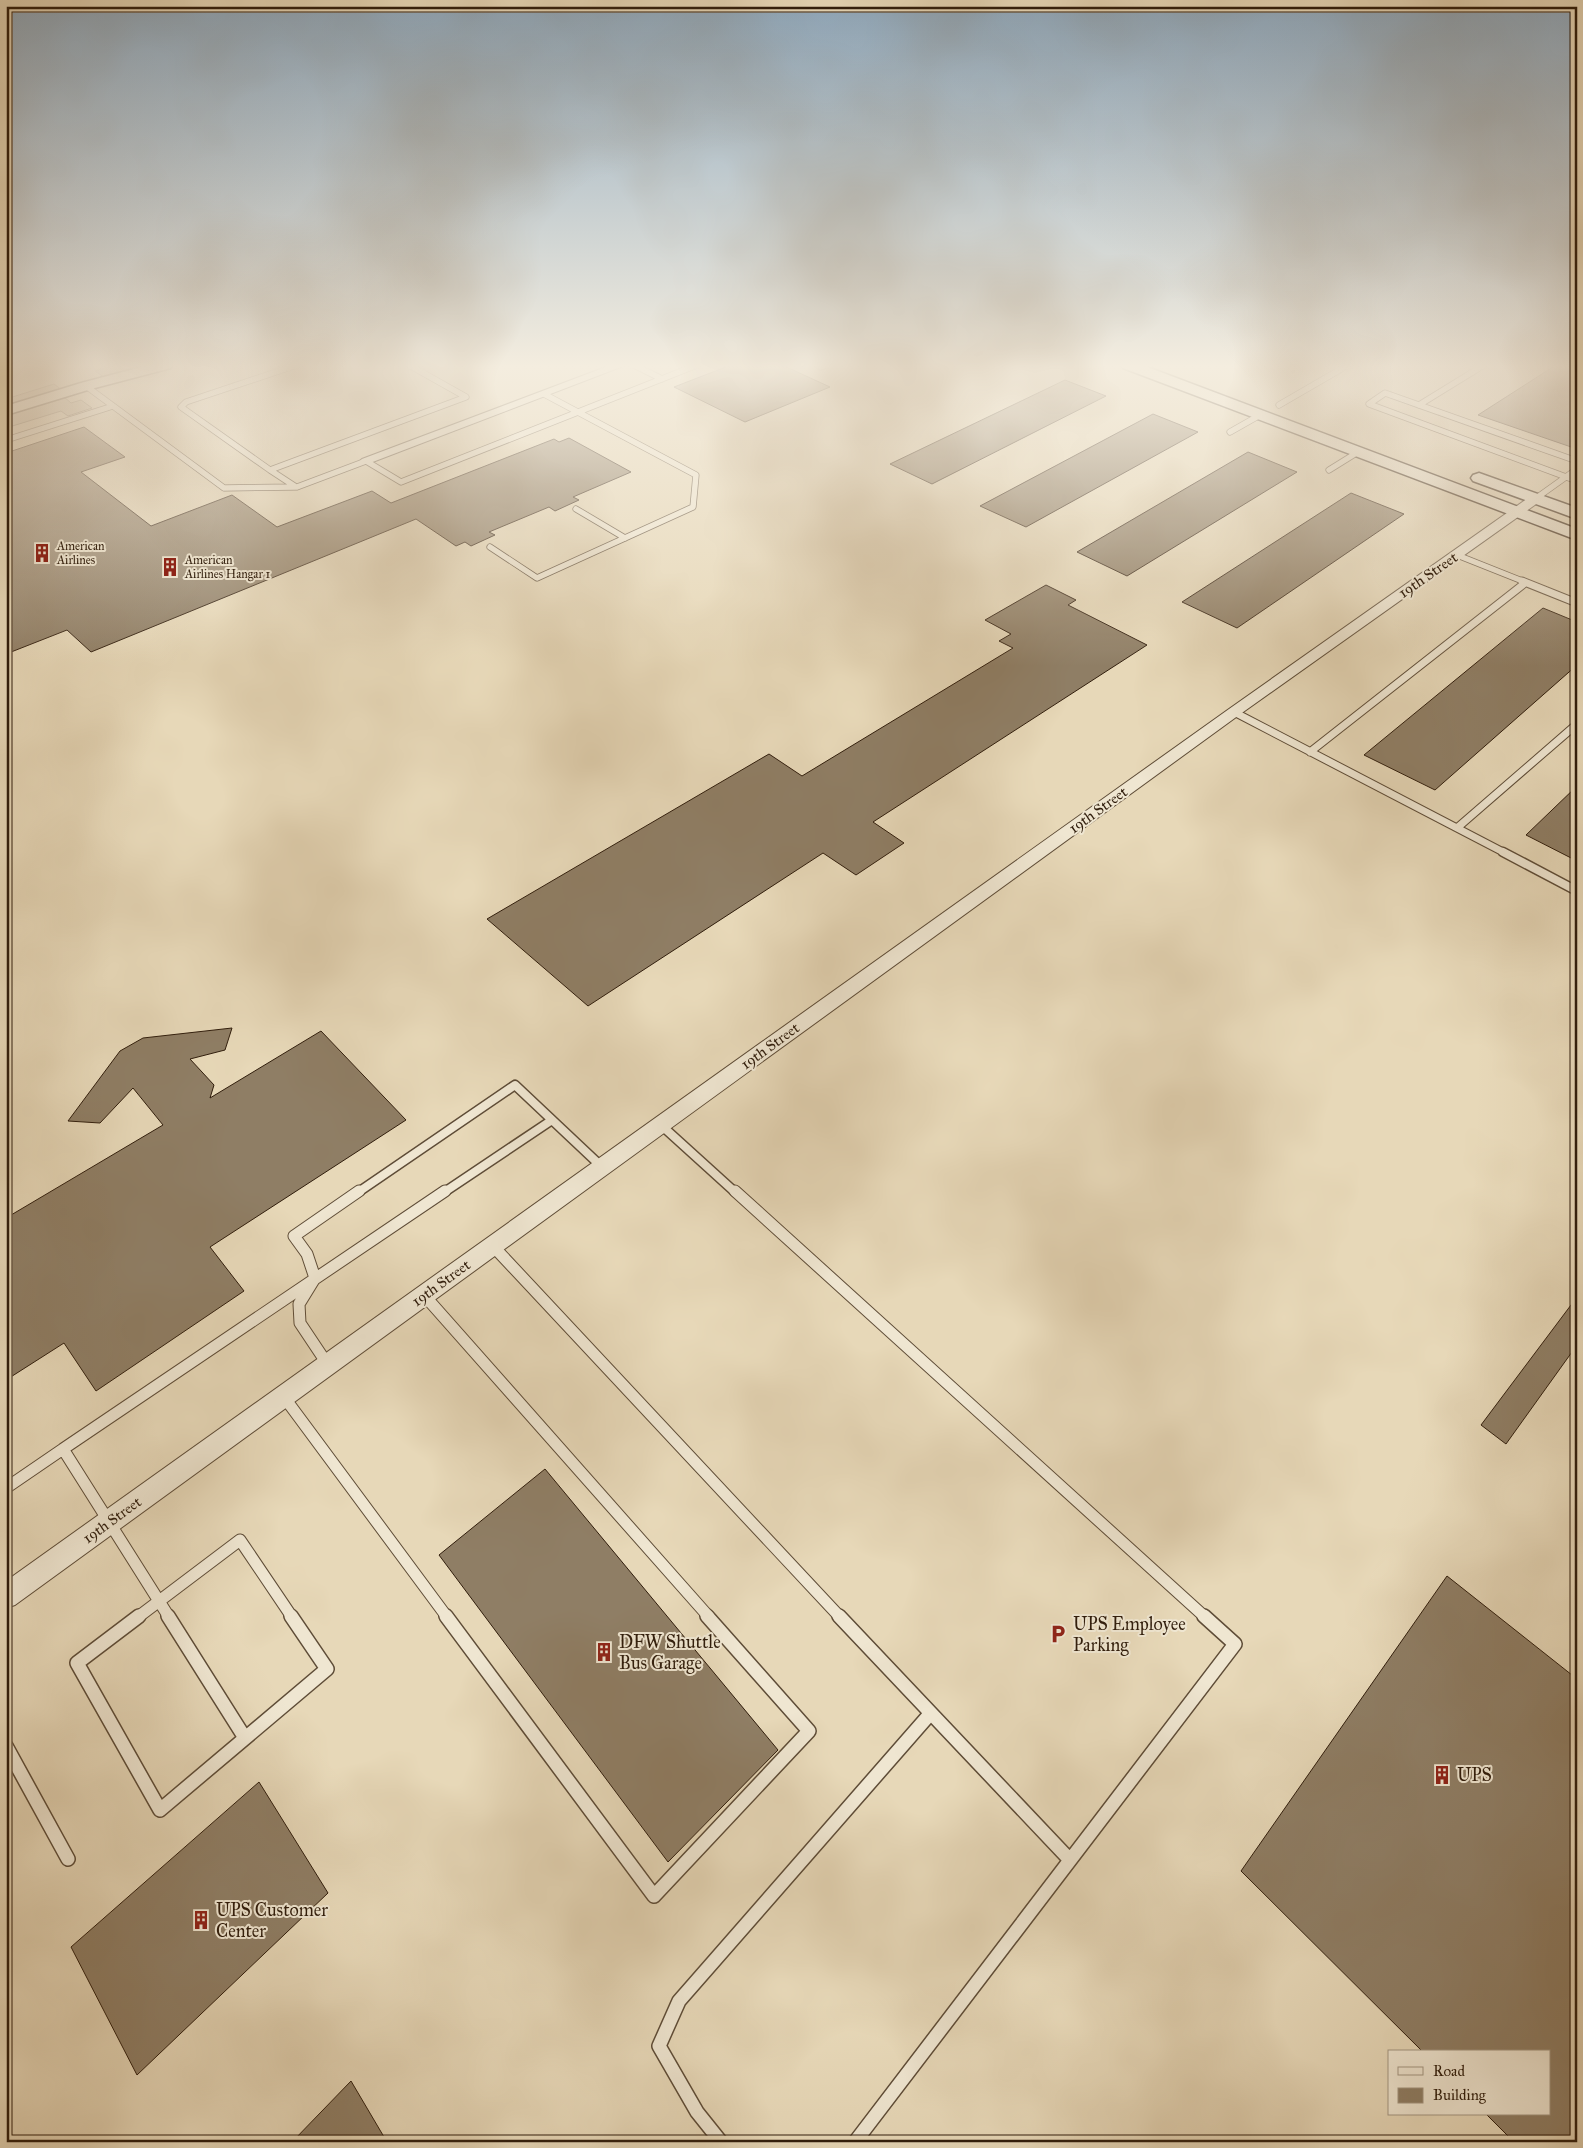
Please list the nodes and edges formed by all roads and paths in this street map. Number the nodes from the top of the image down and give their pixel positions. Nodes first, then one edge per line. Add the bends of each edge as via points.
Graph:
1 (193, 465) edge
2 (263, 465) edge
3 (283, 465) edge
4 (355, 465) edge
5 (373, 465) edge
6 (443, 465) edge
7 (678, 465) edge
8 (1337, 465) edge
9 (1393, 465) edge
10 (1533, 465) edge
11 (1577, 469) edge
12 (270, 470) junction
13 (1329, 470) dead end
14 (1462, 472) dead end
15 (1565, 477) junction
16 (1577, 481) edge
17 (297, 487) junction
18 (1535, 499) junction
19 (576, 510) dead end
20 (1517, 512) junction
21 (1577, 514) edge
22 (1577, 535) edge
23 (625, 538) junction
24 (490, 547) dead end
25 (1457, 555) junction
26 (1526, 583) junction
27 (1577, 604) edge
28 (1234, 712) junction
29 (1577, 724) edge
30 (1310, 752) junction
31 (1457, 828) junction
32 (1577, 891) edge
33 (552, 1120) junction
34 (661, 1125) junction
35 (602, 1167) junction
36 (493, 1246) junction
37 (314, 1278) junction
38 (424, 1295) junction
39 (328, 1365) junction
40 (284, 1396) junction
41 (63, 1449) junction
42 (6, 1488) edge
43 (109, 1522) junction
44 (6, 1596) edge
45 (158, 1602) junction
46 (930, 1714) junction
47 (245, 1738) junction
48 (6, 1746) edge
49 (68, 1859) dead end
50 (1070, 1860) junction
51 (721, 2142) edge
52 (855, 2142) edge

1 - 17 lane via 224,488
2 - 12 lane
3 - 12 lane
4 - 17 lane
5 - 6 lane via 401,482
7 - 23 lane via 696,475 693,507
8 - 13 lane
9 - 20 street
10 - 15 lane
11 - 15 lane
12 - 17 lane
14 - 18 street
15 - 16 lane
15 - 18 lane
18 - 20 street, 19th Street
18 - 21 street
19 - 23 lane
20 - 22 street
20 - 25 street, 19th Street
23 - 24 lane via 538,578
25 - 26 lane
25 - 28 street, 19th Street
26 - 27 lane
26 - 30 lane
28 - 30 lane
28 - 34 street, 19th Street
29 - 31 lane
30 - 31 lane
31 - 32 lane
33 - 35 lane
33 - 37 lane
33 - 37 lane via 515,1085 294,1236 307,1254
34 - 35 street, 19th Street
34 - 50 lane via 1235,1644
35 - 36 street, 19th Street
36 - 38 street, 19th Street
36 - 46 lane
37 - 39 lane via 299,1304 300,1322
37 - 41 lane
38 - 39 street, 19th Street
38 - 40 lane via 809,1731 654,1896
39 - 40 street, 19th Street
40 - 43 street, 19th Street
41 - 42 lane
41 - 43 lane
43 - 44 street, 19th Street
43 - 45 lane
45 - 47 lane
45 - 47 lane via 240,1540 327,1669
45 - 47 lane via 77,1663 160,1810
46 - 50 lane
46 - 51 lane via 679,2001 658,2046 697,2112
48 - 49 lane
50 - 52 lane

